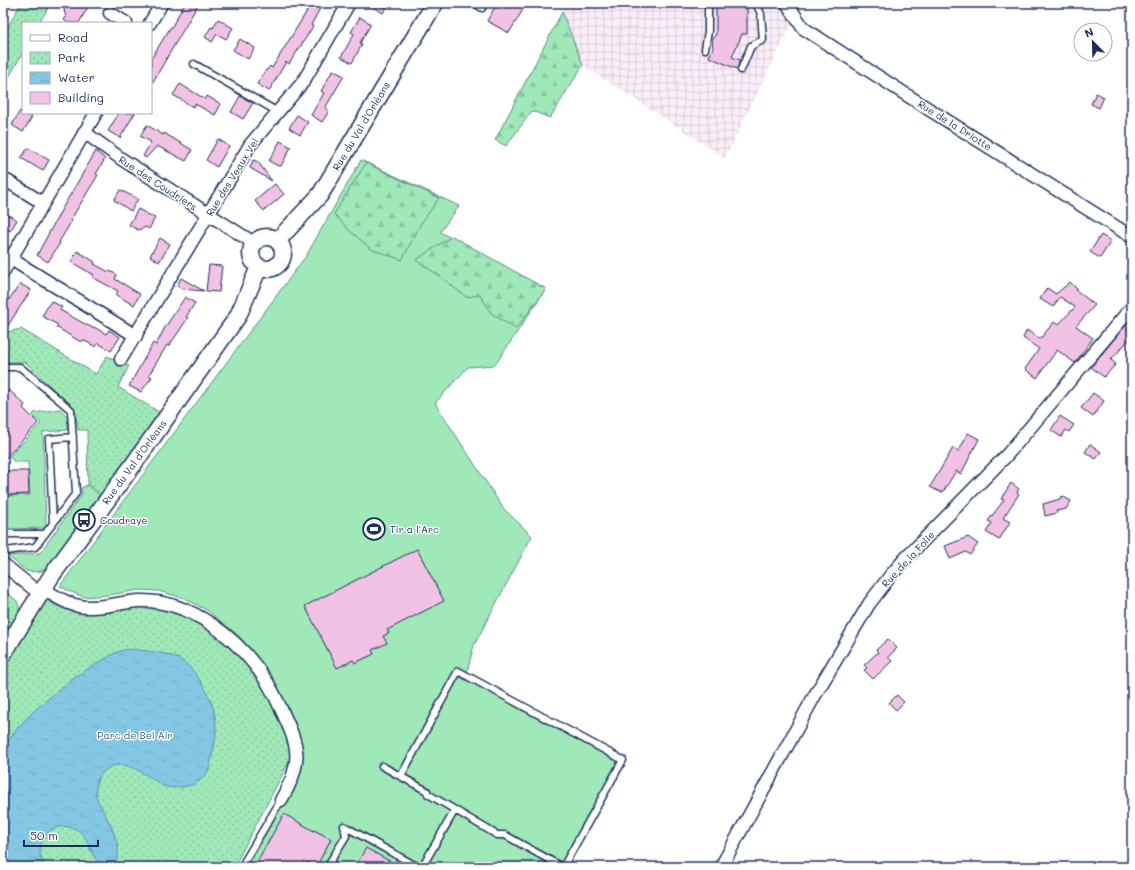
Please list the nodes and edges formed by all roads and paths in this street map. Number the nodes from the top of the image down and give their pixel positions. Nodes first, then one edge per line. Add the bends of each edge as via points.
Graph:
1 (162, 3) edge
2 (349, 3) edge
3 (435, 3) edge
4 (474, 3) edge
5 (708, 3) edge
6 (756, 3) edge
7 (787, 3) edge
8 (482, 8) dead end
9 (110, 13) dead end
10 (124, 22) edge
11 (151, 22) edge
12 (705, 49) dead end
13 (194, 64) dead end
14 (741, 70) dead end
15 (278, 112) junction
16 (95, 114) edge
17 (84, 132) junction
18 (7, 181) dead end
19 (43, 203) junction
20 (209, 215) junction
21 (1132, 237) edge
22 (277, 241) junction
23 (254, 243) junction
24 (10, 259) junction
25 (259, 267) junction
26 (3, 272) edge
27 (1132, 306) edge
28 (136, 336) junction
29 (121, 359) dead end
30 (3, 367) edge
31 (73, 437) junction
32 (53, 524) junction
33 (3, 534) edge
34 (45, 534) junction
35 (3, 554) edge
36 (3, 564) edge
37 (42, 591) junction
38 (3, 654) edge
39 (382, 766) dead end
40 (401, 776) junction
41 (281, 800) joint
42 (455, 810) junction
43 (245, 867) edge
44 (327, 867) edge
45 (418, 867) edge
46 (422, 867) edge
47 (563, 867) edge
48 (721, 867) edge

1 - 11 street
2 - 15 street, Rue des Veaux Vel via 303,82
3 - 22 street, Rue du Val d'Orléans via 320,195
4 - 8 lane
5 - 12 lane
6 - 14 lane via 761,14 763,40 751,46
7 - 21 street, Rue de la Driotte via 803,28
9 - 10 street
13 - 15 lane
15 - 20 street, Rue des Veaux Vel via 250,146
16 - 17 street
17 - 19 street
17 - 20 street, Rue des Coudriers
18 - 19 street
19 - 24 street
20 - 23 street, Rue des Coudriers
20 - 28 street, Rue des Veaux Vel
22 - 23 street via 265,237
22 - 25 street via 282,250 281,260 274,267
23 - 25 street via 252,259
24 - 26 street
24 - 28 street
25 - 37 street, Rue du Val d'Orléans via 238,316
27 - 48 street, Rue de la Folie via 1006,456 905,559 879,590 815,695
28 - 29 street, Rue des Veaux Vel
30 - 31 lane via 20,367 71,410
31 - 32 lane via 76,493
31 - 32 lane via 50,438
32 - 34 lane
33 - 34 lane
34 - 35 lane via 35,548 6,551
36 - 37 street
37 - 38 street, Rue du Val d'Orléans
37 - 41 street via 80,607 91,608 140,601 167,605 204,620 229,638 250,659 268,683 296,744 295,770
39 - 40 lane
40 - 42 lane
40 - 47 lane via 458,671 622,760
41 - 43 lane via 244,862
42 - 46 lane
42 - 47 lane via 497,835 505,834
44 - 45 lane via 346,836 344,826

